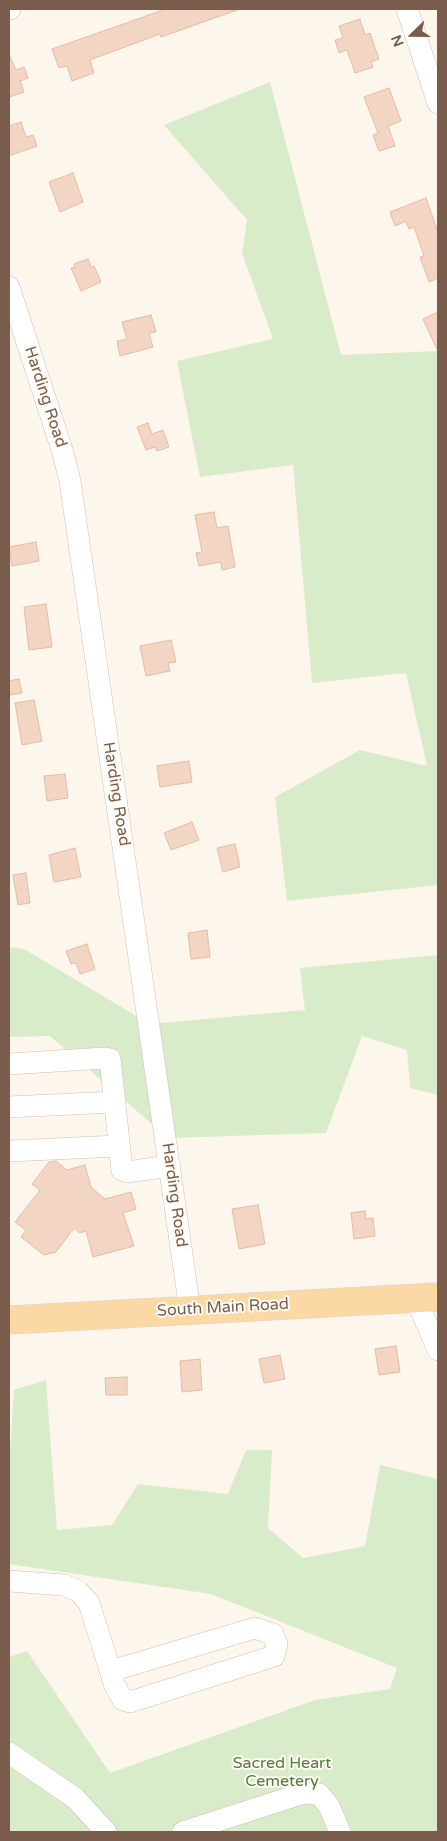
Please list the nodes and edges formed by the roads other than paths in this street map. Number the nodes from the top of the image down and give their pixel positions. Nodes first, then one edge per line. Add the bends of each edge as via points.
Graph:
1 (407, 9) edge
2 (438, 103) edge
3 (9, 287) edge
4 (9, 1064) edge
5 (115, 1102) junction
6 (9, 1107) edge
7 (118, 1146) junction
8 (9, 1151) edge
9 (170, 1166) junction
10 (427, 1298) edge
11 (190, 1310) junction
12 (9, 1320) edge
13 (432, 1323) edge
14 (438, 1350) edge
15 (9, 1581) edge
16 (111, 1671) junction
17 (9, 1753) edge
18 (106, 1832) edge
19 (183, 1832) edge
20 (340, 1832) edge

1 - 2 street
3 - 9 street, Harding Road via 70,481
4 - 5 street via 110,1059
5 - 6 street
5 - 7 street
7 - 8 street
7 - 9 street via 122,1170
9 - 11 street, Harding Road
10 - 11 main road, South Main Road
10 - 13 street
11 - 12 main road, South Main Road
13 - 14 street
15 - 16 street via 64,1585 78,1590 89,1603
16 - 16 street via 123,1700 130,1702 274,1656 277,1644 272,1634 255,1628
17 - 18 street via 74,1798
19 - 20 street via 304,1793 319,1794 329,1806

